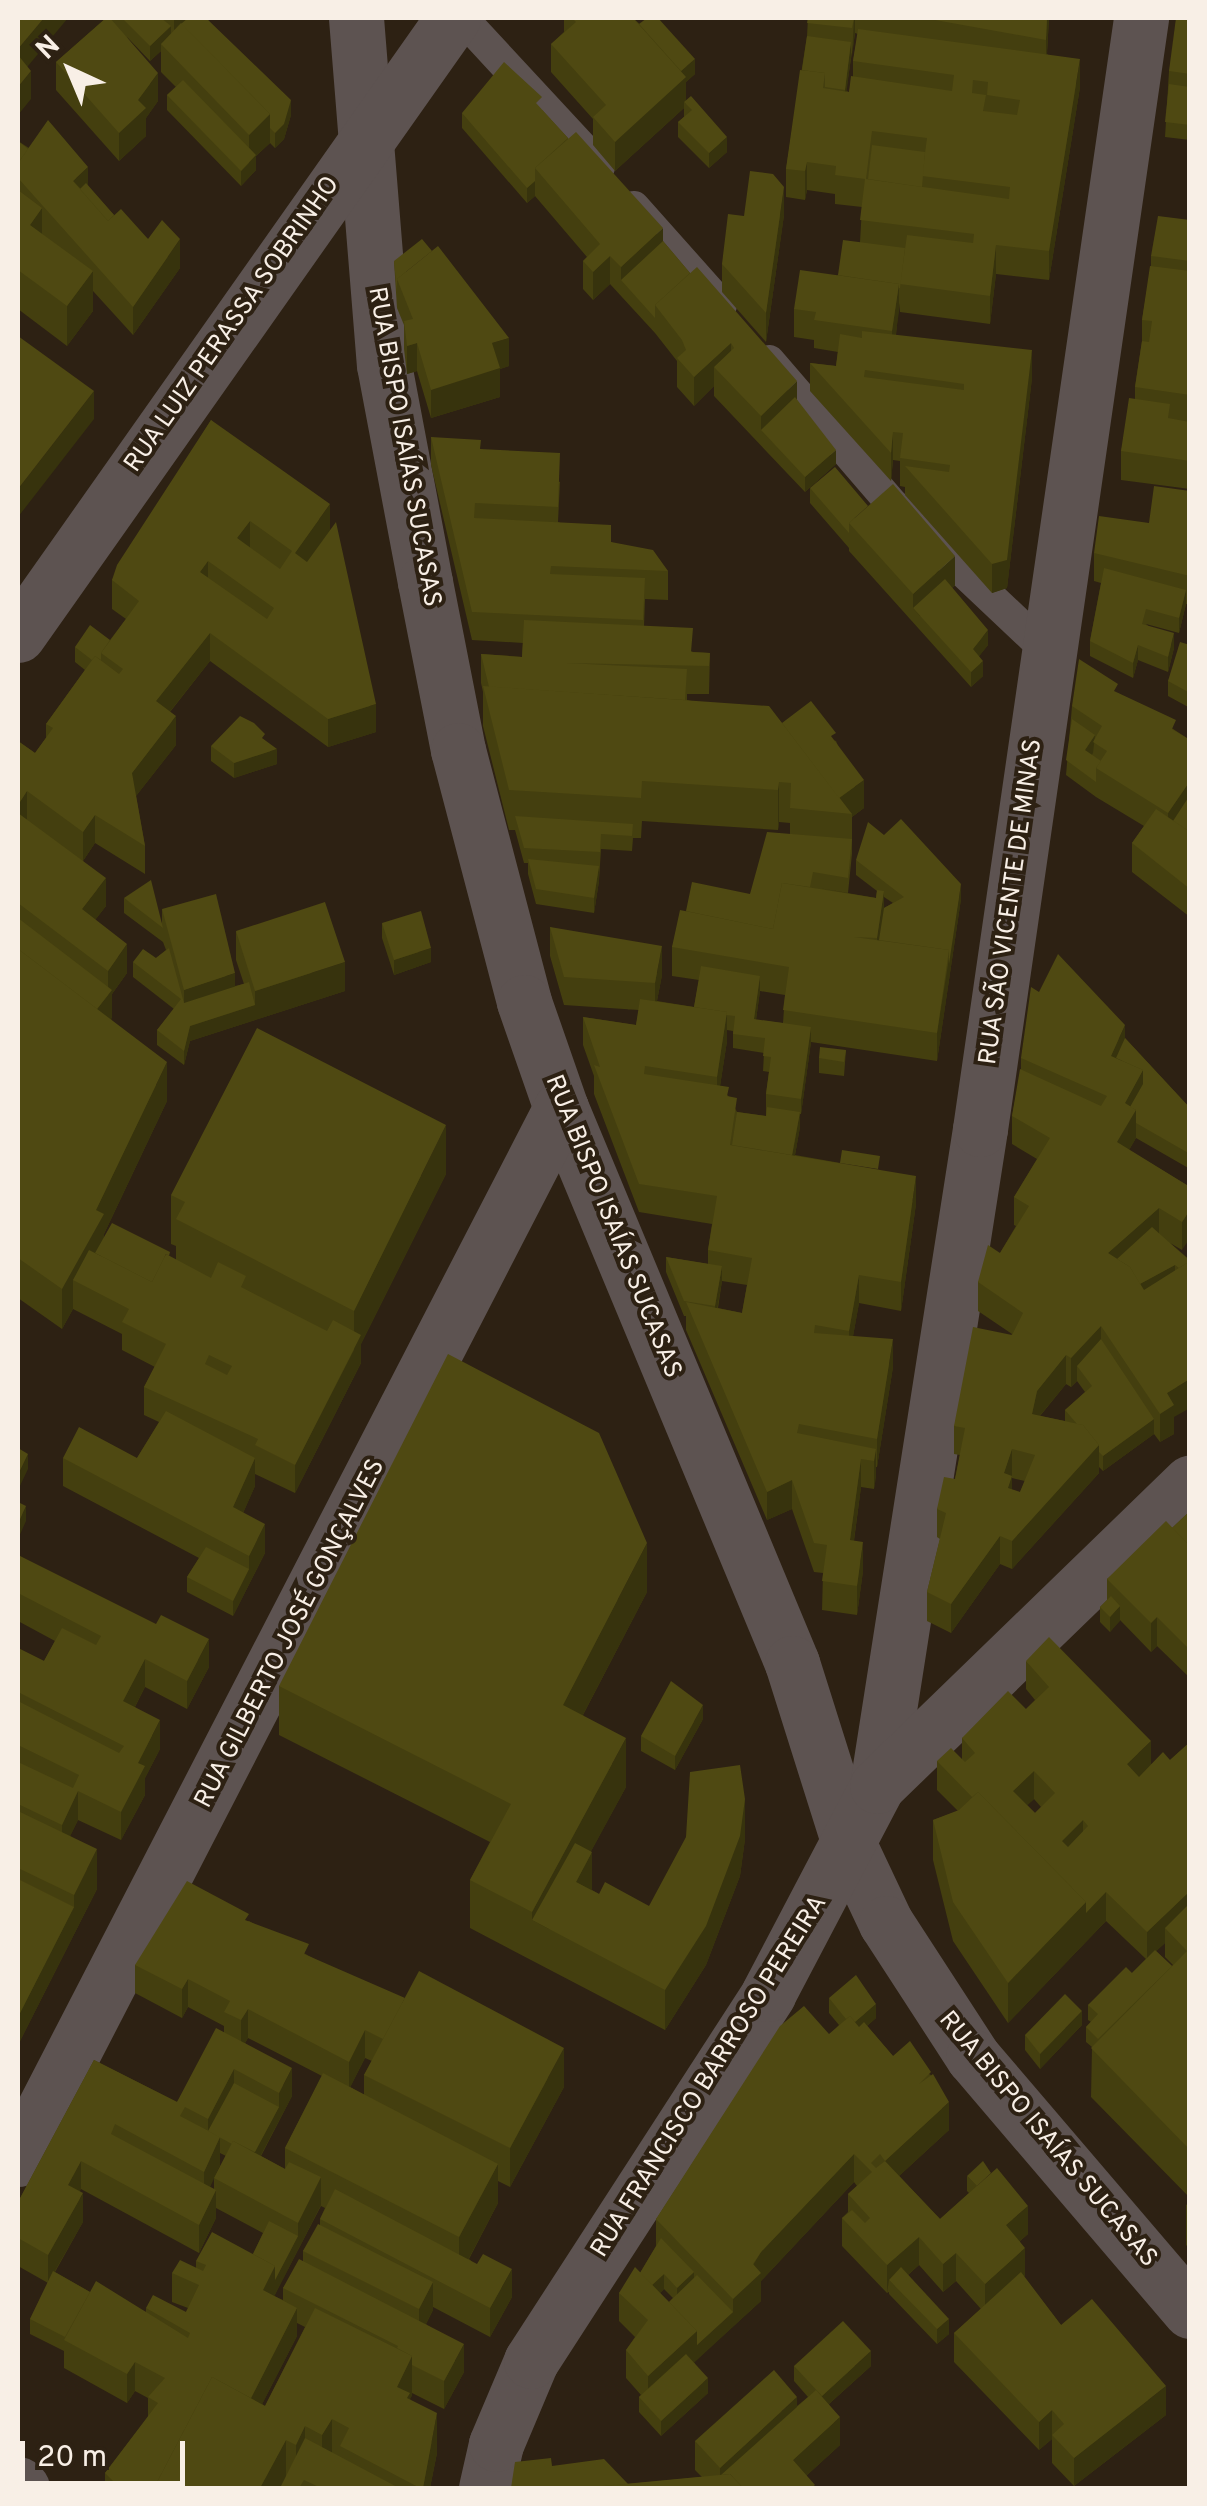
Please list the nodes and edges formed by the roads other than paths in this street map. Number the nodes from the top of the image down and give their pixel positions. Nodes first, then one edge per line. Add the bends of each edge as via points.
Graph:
1 (356, 18) edge
2 (453, 18) edge
3 (462, 18) edge
4 (1141, 18) edge
5 (368, 132) junction
6 (18, 635) edge
7 (1063, 663) junction
8 (561, 1108) junction
9 (1190, 1482) edge
10 (877, 1786) junction
11 (850, 1846) junction
12 (18, 2159) edge
13 (1190, 2312) edge
14 (486, 2488) edge

1 - 5 street, RUA BISPO ISAÍAS SUCASAS
2 - 5 street, RUA LUIZ PERASSA SOBRINHO
3 - 7 lane via 892,505
4 - 7 street, RUA SÃO VICENTE DE MINAS
5 - 6 street, RUA LUIZ PERASSA SOBRINHO
5 - 8 street, RUA BISPO ISAÍAS SUCASAS via 384,365 454,731 524,1002
7 - 10 street, RUA SÃO VICENTE DE MINAS
8 - 11 street, RUA BISPO ISAÍAS SUCASAS via 792,1663
8 - 12 street, RUA GILBERTO JOSÉ GONÇALVES
9 - 10 street, RUA FRANCISCO BARROSO PEREIRA
10 - 11 street, RUA FRANCISCO BARROSO PEREIRA
11 - 13 street, RUA BISPO ISAÍAS SUCASAS via 896,1940 972,2057
11 - 14 street, RUA FRANCISCO BARROSO PEREIRA via 759,2009 531,2361 496,2444

